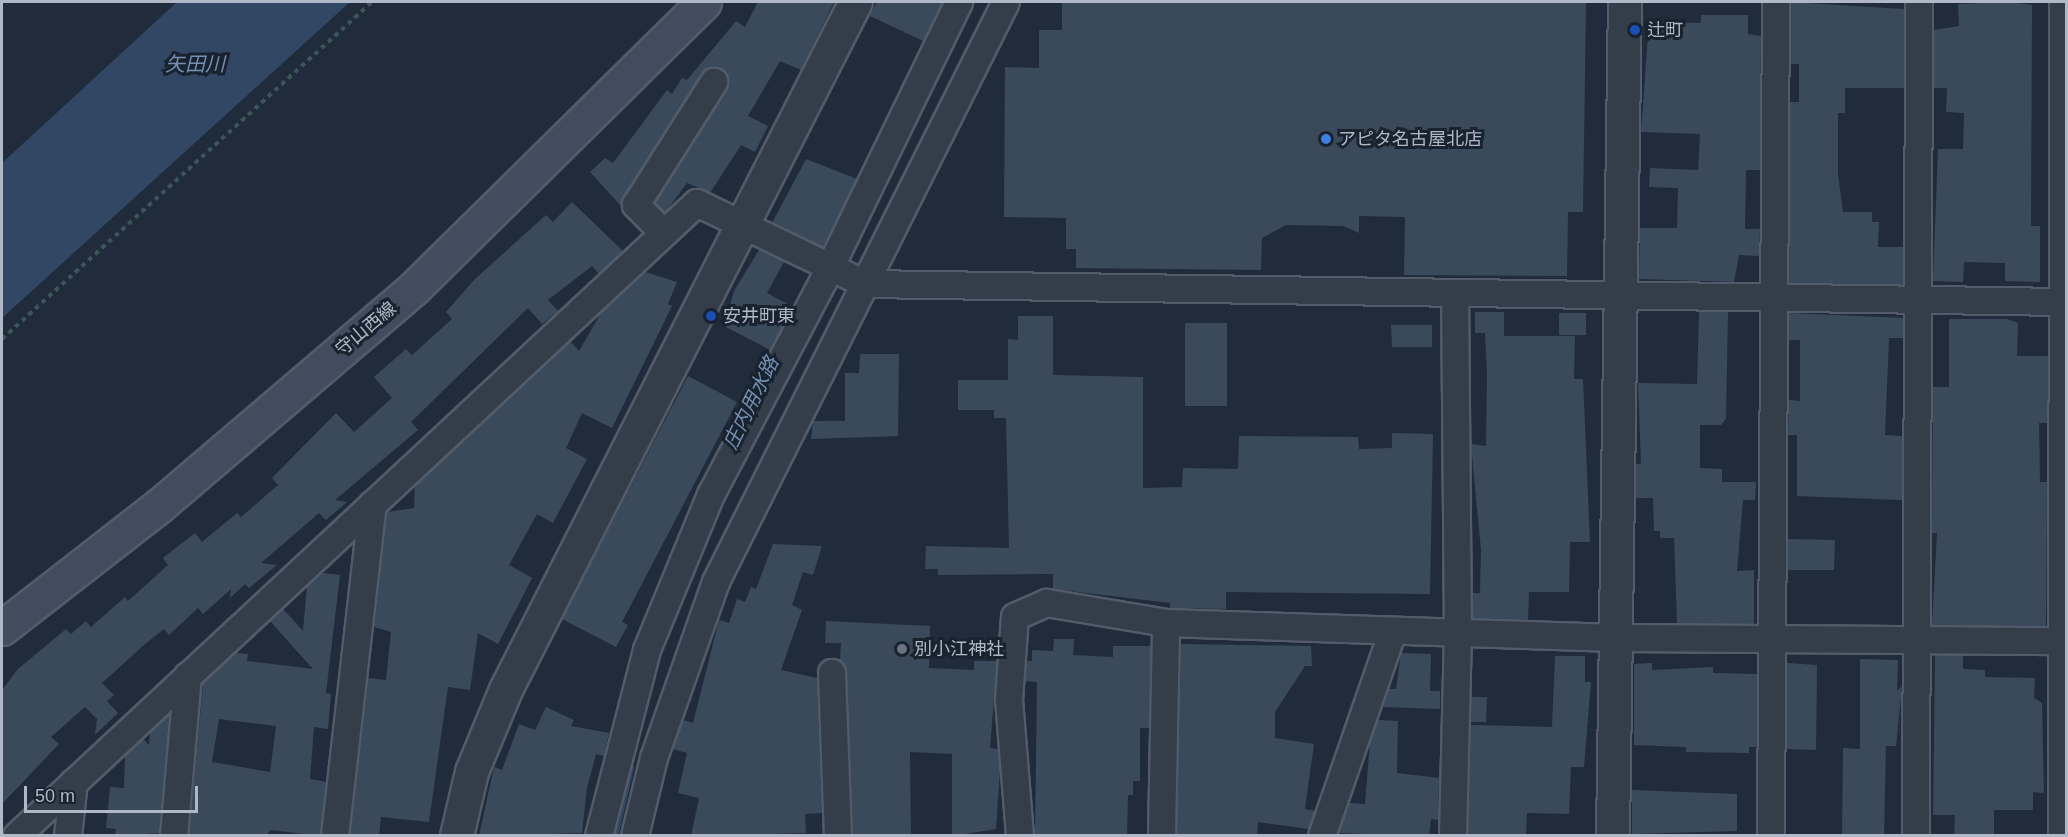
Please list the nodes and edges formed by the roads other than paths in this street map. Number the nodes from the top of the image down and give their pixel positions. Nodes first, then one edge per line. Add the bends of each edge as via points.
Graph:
1 (704, 2) edge
2 (856, 2) edge
3 (959, 2) edge
4 (1006, 2) edge
5 (1625, 2) edge
6 (1776, 2) edge
7 (1919, 2) edge
8 (2063, 2) edge
9 (714, 82) dead end
10 (745, 229) junction
11 (664, 233) junction
12 (830, 268) junction
13 (865, 284) junction
14 (1455, 292) junction
15 (1620, 295) junction
16 (1775, 295) junction
17 (2063, 302) edge
18 (1915, 303) junction
19 (373, 504) junction
20 (1166, 623) junction
21 (2, 628) edge
22 (1393, 631) junction
23 (1458, 633) junction
24 (1616, 639) junction
25 (1773, 639) junction
26 (1920, 640) junction
27 (2066, 641) edge
28 (832, 674) dead end
29 (188, 676) junction
30 (74, 782) junction
31 (17, 836) edge
32 (68, 836) edge
33 (174, 836) edge
34 (335, 836) edge
35 (457, 836) edge
36 (599, 836) edge
37 (635, 836) edge
38 (838, 836) edge
39 (1020, 836) edge
40 (1162, 836) edge
41 (1322, 836) edge
42 (1453, 836) edge
43 (1613, 836) edge
44 (1771, 836) edge
45 (1916, 836) edge
46 (2062, 836) edge

1 - 21 main road, 守山西線 via 415,287 160,505
2 - 10 street
3 - 12 street
4 - 13 street
5 - 15 street
6 - 16 street
7 - 18 street
8 - 17 street
9 - 11 street via 636,205
10 - 11 street via 697,203
10 - 12 street
10 - 35 street via 506,690 472,772
11 - 19 street
12 - 13 street
12 - 36 street via 711,495 651,640
13 - 14 street
13 - 37 street via 716,582 654,758
14 - 15 street
14 - 23 street
15 - 16 street
15 - 24 street
16 - 18 street
16 - 25 street
17 - 18 street
17 - 27 street
18 - 26 street
19 - 29 street
19 - 34 street
20 - 22 street
20 - 39 street via 1047,603 1015,617 1009,700
20 - 40 street
22 - 23 street
22 - 41 street
23 - 24 street
23 - 42 street
24 - 25 street
24 - 43 street
25 - 26 street
25 - 44 street
26 - 27 street
26 - 45 street
27 - 46 street
28 - 38 street
29 - 30 street
29 - 33 street
30 - 31 street
30 - 32 street

